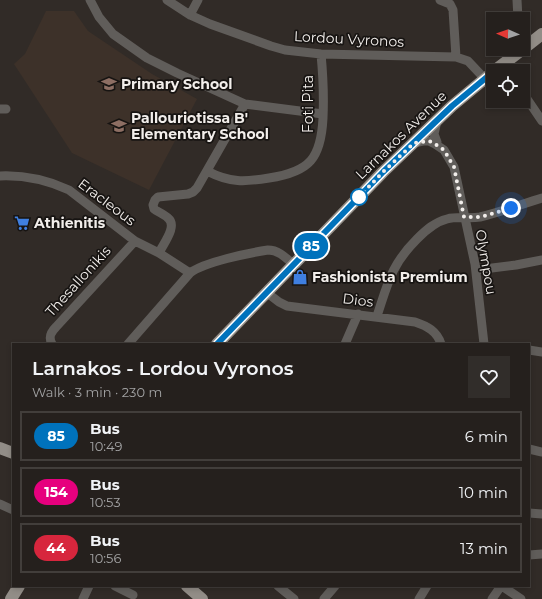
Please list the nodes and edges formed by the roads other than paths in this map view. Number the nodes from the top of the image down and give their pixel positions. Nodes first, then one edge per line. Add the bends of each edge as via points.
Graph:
1 (167, 0) edge
2 (198, 0) edge
3 (440, 0) edge
4 (517, 0) edge
5 (92, 1) edge
6 (518, 12) edge
7 (190, 15) junction
8 (542, 34) edge
9 (530, 43) edge
10 (321, 54) junction
11 (514, 56) edge
12 (456, 57) junction
13 (504, 64) edge
14 (486, 67) edge
15 (486, 79) edge
16 (530, 103) edge
17 (245, 104) junction
18 (324, 114) junction
19 (437, 121) junction
20 (542, 121) edge
21 (426, 131) junction
22 (437, 142) junction
23 (414, 143) junction
24 (444, 150) junction
25 (207, 171) junction
26 (0, 176) edge
27 (542, 198) edge
28 (464, 217) junction
29 (135, 240) junction
30 (159, 253) junction
31 (542, 260) edge
32 (294, 265) junction
33 (476, 270) junction
34 (190, 273) junction
35 (266, 292) junction
36 (358, 314) junction
37 (377, 316) junction
38 (52, 343) edge
39 (129, 343) edge
40 (218, 343) edge
41 (345, 343) edge
42 (440, 343) edge
43 (484, 343) edge
44 (530, 350) edge
45 (542, 352) edge
46 (0, 448) edge
47 (530, 449) edge
48 (542, 452) edge
49 (12, 453) edge
50 (0, 504) edge
51 (12, 510) edge
52 (530, 513) edge
53 (542, 514) edge
54 (542, 554) edge
55 (530, 555) edge
56 (18, 587) edge
57 (89, 587) edge
58 (118, 587) edge
59 (188, 587) edge
60 (279, 587) edge
61 (334, 587) edge
62 (426, 587) edge
63 (501, 587) edge
64 (503, 587) edge
65 (133, 593) edge
66 (11, 599) edge
67 (83, 599) edge
68 (202, 599) edge
69 (294, 599) edge
70 (324, 599) edge
71 (419, 599) edge
72 (492, 599) edge
73 (521, 599) edge

1 - 7 street, Lordou Vyronos
2 - 7 street
3 - 12 street via 450,4 453,10
4 - 6 street
5 - 17 street via 107,28 147,58
7 - 10 street, Lordou Vyronos via 270,46
8 - 9 main road, Larnakos Avenue
10 - 12 street, Lordou Vyronos
10 - 18 street, Foti Pita
11 - 13 main road, Larnakos Avenue
12 - 14 street, Lordou Vyronos
15 - 19 main road, Larnakos Avenue
16 - 20 street
17 - 18 street
17 - 25 street
18 - 25 street, Foti Pita via 320,146 310,161 297,172 242,181 220,178
19 - 21 main road, Larnakos Avenue
19 - 22 street via 434,134
21 - 22 street, Olympou
21 - 23 main road, Larnakos Avenue
22 - 24 street, Olympou
23 - 24 street via 429,141
23 - 32 main road, Larnakos Avenue
24 - 28 street, Olympou via 454,167
25 - 30 street via 192,192 158,197 155,200 154,209 169,218 171,225
26 - 29 street, Eracleous via 29,177 64,188
27 - 28 street via 481,217
28 - 33 street, Olympou
28 - 37 street via 436,223 404,252 389,278
29 - 30 street, Eracleous
29 - 38 street, Thesallonikis via 56,327 50,335
30 - 34 street, Eracleous
31 - 33 street
32 - 34 street via 279,252 268,250 202,265
32 - 35 main road, Larnakos Avenue
33 - 43 street, Olympou
34 - 39 street
35 - 36 street, Dios via 288,306
35 - 40 main road, Larnakos Avenue
36 - 37 street, Dios
36 - 41 street
37 - 42 street, Dios via 426,326 436,334
44 - 45 street
46 - 49 main road
47 - 48 street
50 - 51 street
52 - 53 street
54 - 55 street
56 - 66 main road
57 - 67 street
58 - 65 street
59 - 68 main road
60 - 69 street
61 - 70 street
62 - 71 street
63 - 72 street
64 - 73 street

